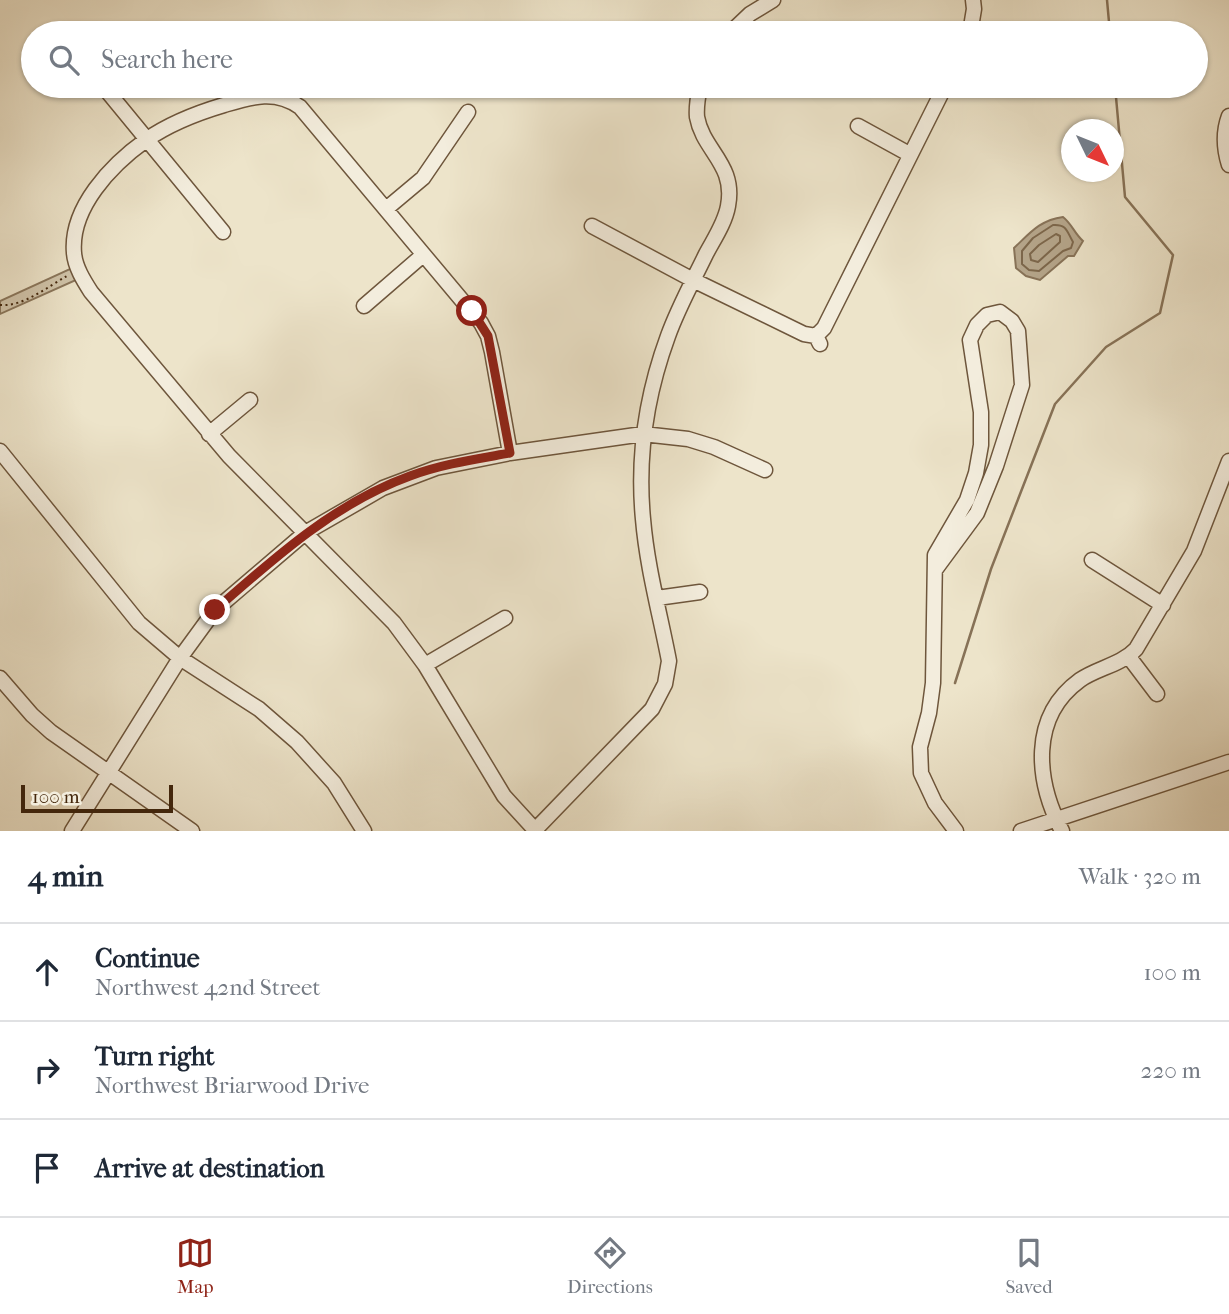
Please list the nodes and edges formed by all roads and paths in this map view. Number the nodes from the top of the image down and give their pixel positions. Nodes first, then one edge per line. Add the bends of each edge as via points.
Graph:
1 (773, 0) edge
2 (973, 0) edge
3 (743, 21) edge
4 (972, 21) edge
5 (113, 98) edge
6 (249, 98) edge
7 (284, 98) edge
8 (697, 98) edge
9 (939, 98) edge
10 (291, 100) joint
11 (468, 112) dead end
12 (1229, 116) edge
13 (858, 126) dead end
14 (147, 140) junction
15 (909, 154) junction
16 (1229, 165) edge
17 (386, 209) junction
18 (592, 226) dead end
19 (223, 232) dead end
20 (424, 255) junction
21 (74, 272) dead end
22 (693, 280) junction
23 (0, 305) edge
24 (364, 306) dead end
25 (250, 400) dead end
26 (209, 434) junction
27 (643, 434) junction
28 (0, 451) edge
29 (510, 453) junction
30 (1229, 461) edge
31 (765, 470) dead end
32 (305, 534) junction
33 (1092, 560) dead end
34 (935, 570) junction
35 (700, 592) dead end
36 (657, 598) junction
37 (1163, 605) junction
38 (505, 618) dead end
39 (1129, 657) junction
40 (180, 658) junction
41 (425, 665) junction
42 (0, 678) edge
43 (1157, 694) dead end
44 (1229, 762) edge
45 (109, 773) junction
46 (1058, 825) edge
47 (72, 831) edge
48 (192, 831) edge
49 (364, 831) edge
50 (536, 831) edge
51 (956, 831) edge
52 (1021, 831) edge

1 - 3 street
2 - 4 street
5 - 14 street
6 - 14 street via 197,113
7 - 10 street
8 - 22 street via 698,118 726,172 729,203
9 - 15 street
10 - 17 street
11 - 17 street via 423,178
12 - 16 street via 1225,132
13 - 15 street
14 - 19 street
14 - 26 street via 119,163 88,201 78,219 74,256 91,292
15 - 22 street via 818,340
17 - 20 street
18 - 22 street
20 - 24 street
20 - 29 street via 488,336
21 - 23 path via 20,302
22 - 27 street via 658,366
25 - 26 street
26 - 32 street
27 - 29 street
27 - 31 street via 688,439
27 - 36 street via 640,491
28 - 40 street via 139,623
29 - 32 street via 409,476
30 - 37 street via 1194,551
32 - 40 street via 215,610
32 - 41 street via 381,609
33 - 37 street
34 - 34 street via 977,513 1022,385 1018,331 1000,312 987,315 970,340 981,444 967,500 935,555
34 - 51 street via 933,683 920,747 921,773 935,803
35 - 36 street
36 - 50 street via 669,661 663,691 642,721
37 - 39 street
38 - 41 street
39 - 43 street
39 - 46 street via 1080,680 1054,706 1046,722 1041,769
40 - 45 street
40 - 49 street via 258,709 297,741 334,783
41 - 50 street via 504,796
42 - 45 street via 51,732
44 - 46 street
45 - 47 street
45 - 48 street
46 - 52 street

